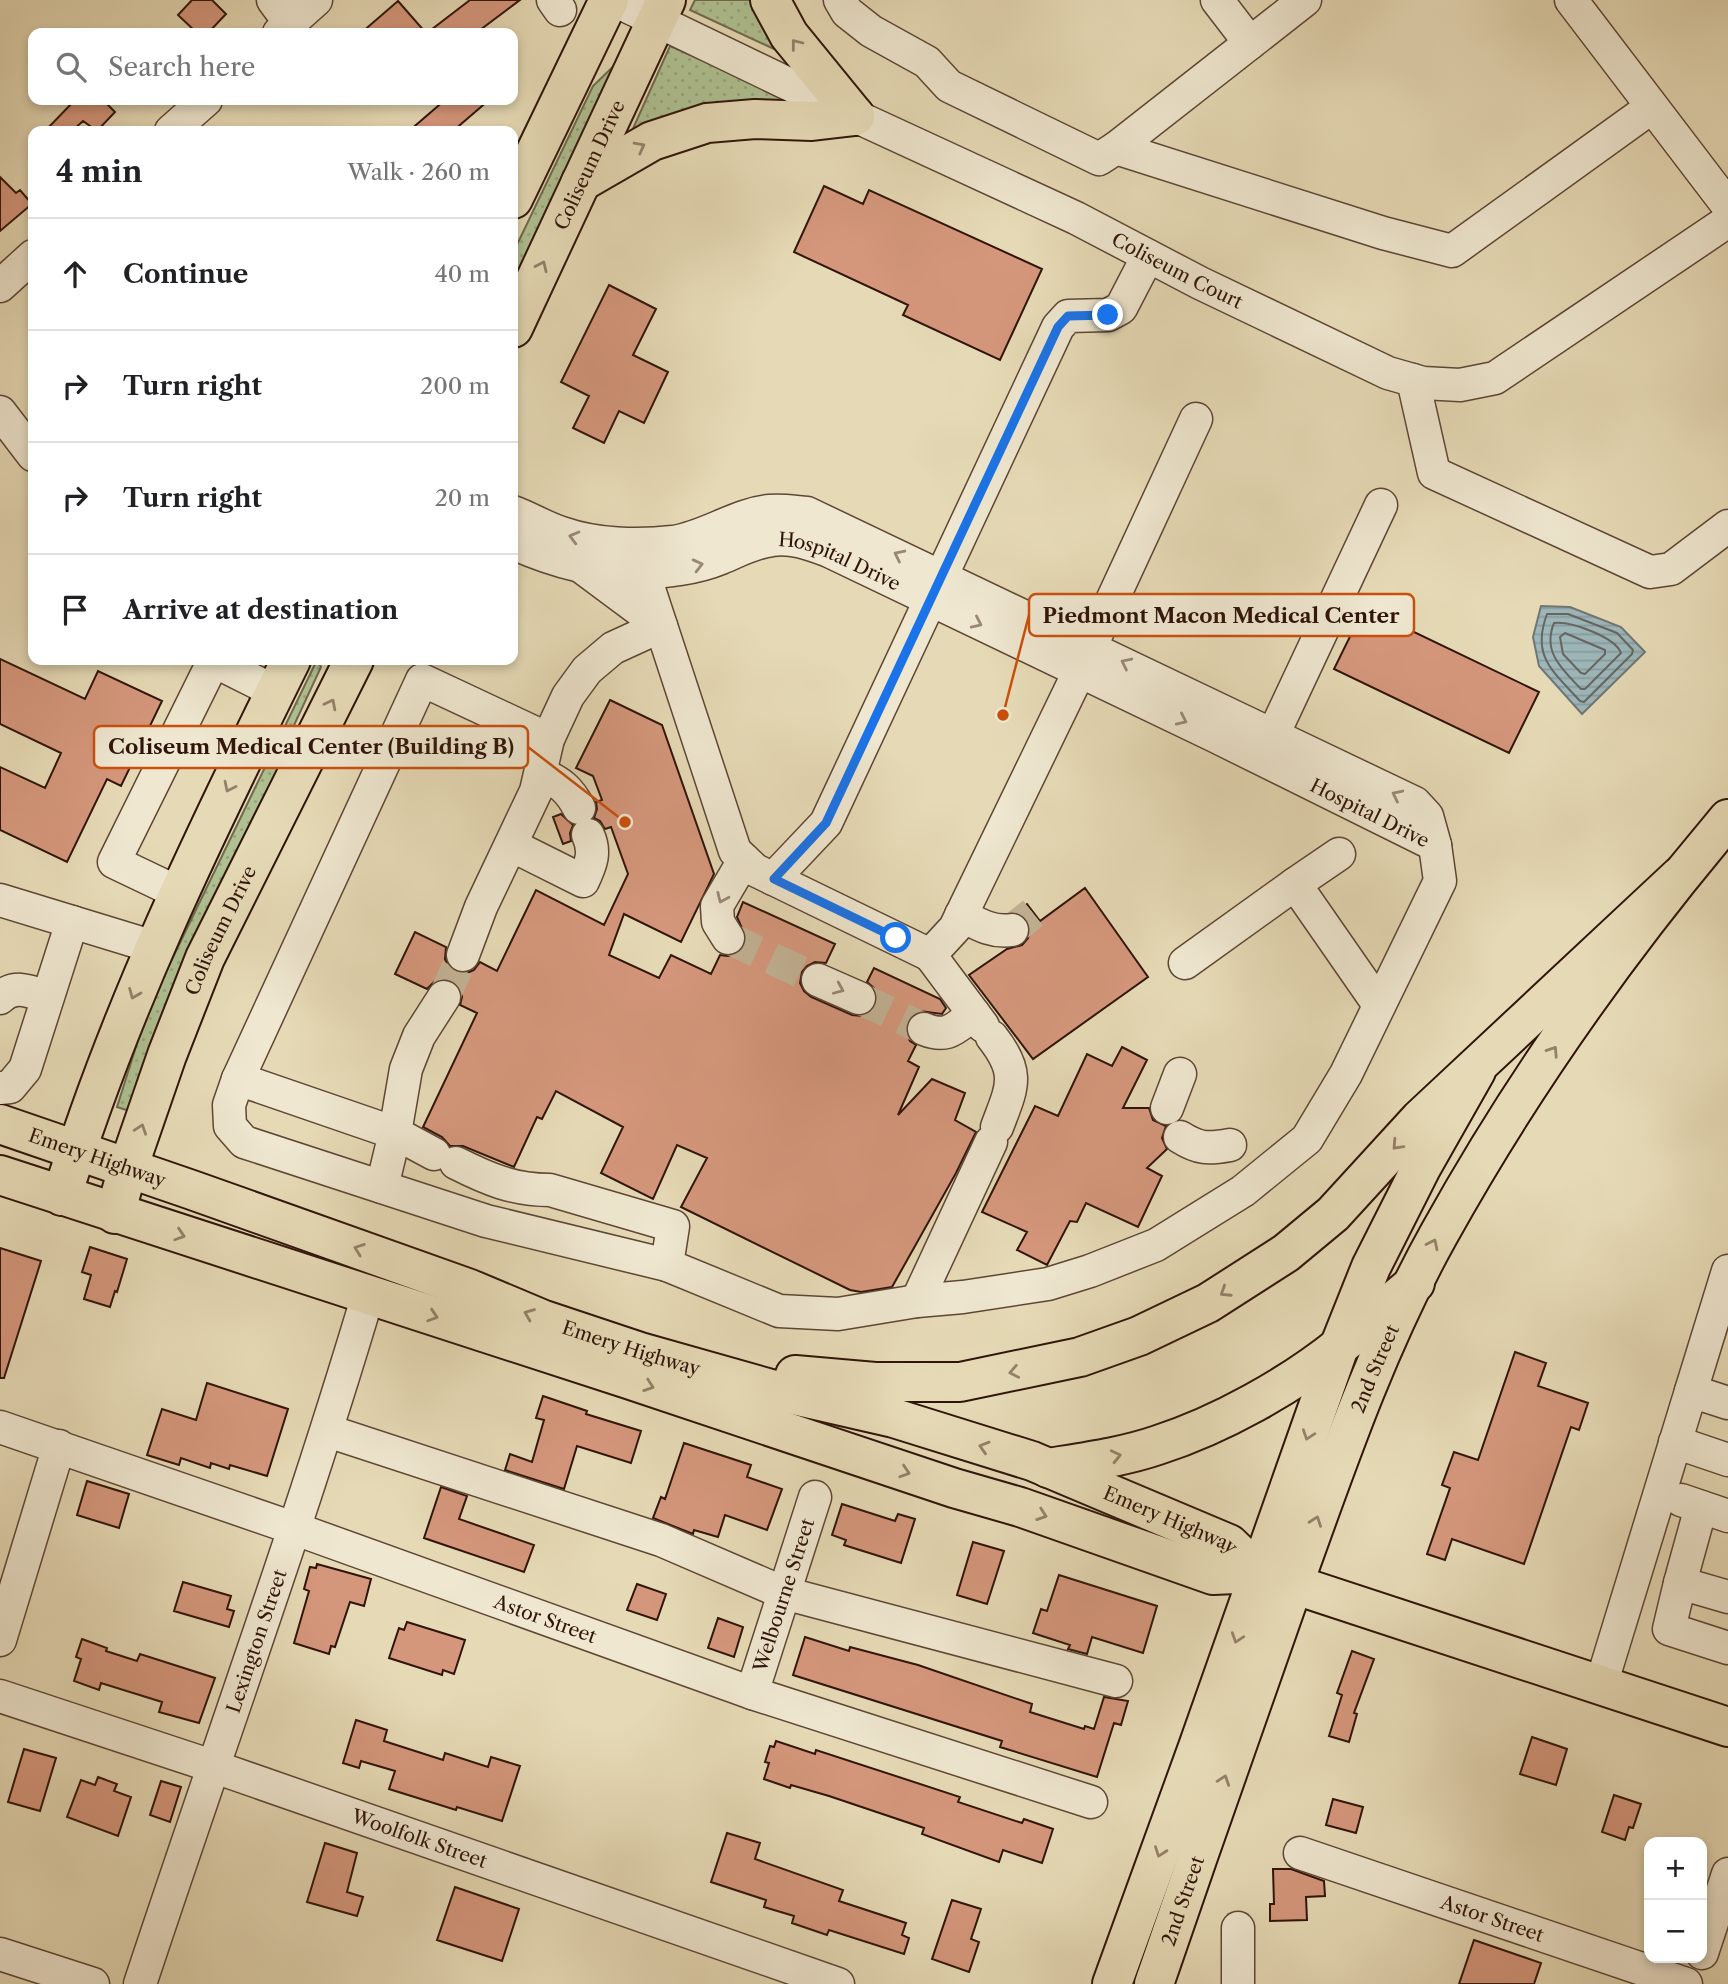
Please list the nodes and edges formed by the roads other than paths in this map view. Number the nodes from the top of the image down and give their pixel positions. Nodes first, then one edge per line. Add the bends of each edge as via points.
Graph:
1 (316, 0) edge
2 (612, 0) edge
3 (770, 0) edge
4 (840, 0) edge
5 (1217, 0) edge
6 (1305, 0) edge
7 (1571, 0) edge
8 (662, 10) edge
9 (281, 19) edge
10 (1250, 43) junction
11 (578, 65) junction
12 (200, 105) edge
13 (1653, 107) junction
14 (855, 116) junction
15 (177, 126) edge
16 (518, 148) edge
17 (1116, 148) junction
18 (581, 182) junction
19 (518, 189) edge
20 (1728, 206) edge
21 (1728, 222) edge
22 (1148, 256) junction
23 (28, 260) edge
24 (3, 279) edge
25 (518, 317) edge
26 (1413, 380) junction
27 (0, 412) edge
28 (1196, 419) dead end
29 (28, 448) edge
30 (1381, 505) dead end
31 (518, 520) edge
32 (518, 523) edge
33 (1728, 526) edge
34 (583, 568) junction
35 (643, 571) junction
36 (937, 589) junction
37 (661, 626) junction
38 (1085, 659) junction
39 (211, 665) edge
40 (235, 665) edge
41 (352, 665) edge
42 (284, 676) edge
43 (1273, 735) junction
44 (548, 738) junction
45 (541, 774) junction
46 (1728, 819) edge
47 (510, 845) junction
48 (1436, 845) junction
49 (1339, 854) dead end
50 (744, 860) junction
51 (1680, 876) junction
52 (774, 879) junction
53 (1295, 884) junction
54 (179, 893) junction
55 (0, 900) edge
56 (961, 915) junction
57 (72, 922) junction
58 (1012, 930) dead end
59 (728, 938) dead end
60 (155, 947) junction
61 (463, 955) tunnel mouth
62 (930, 955) junction
63 (1185, 964) dead end
64 (818, 980) tunnel mouth
65 (47, 997) junction
66 (444, 997) tunnel mouth
67 (0, 998) edge
68 (859, 998) tunnel mouth
69 (1379, 1005) junction
70 (983, 1026) junction
71 (924, 1030) tunnel mouth
72 (1481, 1063) junction
73 (1180, 1074) dead end
74 (238, 1079) junction
75 (0, 1088) edge
76 (1167, 1108) dead end
77 (0, 1124) edge
78 (395, 1133) junction
79 (1180, 1137) dead end
80 (1230, 1145) dead end
81 (76, 1149) junction
82 (456, 1164) junction
83 (128, 1168) junction
84 (0, 1175) edge
85 (382, 1187) junction
86 (62, 1196) junction
87 (115, 1214) junction
88 (466, 1214) junction
89 (667, 1265) junction
90 (1728, 1273) edge
91 (1415, 1283) junction
92 (368, 1295) junction
93 (917, 1301) junction
94 (1719, 1332) edge
95 (1339, 1347) junction
96 (640, 1352) junction
97 (1691, 1391) junction
98 (1728, 1403) edge
99 (0, 1427) edge
100 (328, 1432) junction
101 (1675, 1442) junction
102 (59, 1447) junction
103 (1728, 1460) edge
104 (1049, 1468) junction
105 (954, 1488) junction
106 (1660, 1493) junction
107 (815, 1497) dead end
108 (1714, 1512) edge
109 (293, 1528) junction
110 (1276, 1580) junction
111 (1680, 1583) junction
112 (784, 1592) junction
113 (1728, 1597) edge
114 (0, 1640) edge
115 (1728, 1648) edge
116 (1116, 1681) dead end
117 (1601, 1685) junction
118 (752, 1693) junction
119 (0, 1696) edge
120 (1728, 1727) edge
121 (212, 1766) junction
122 (1091, 1802) dead end
123 (1300, 1853) dead end
124 (1728, 1874) edge
125 (1238, 1928) dead end
126 (1707, 1937) edge
127 (0, 1954) edge
128 (1698, 1963) edge
129 (93, 1984) edge
130 (140, 1984) edge
131 (838, 1984) edge
132 (1112, 1984) edge
133 (1154, 1984) edge
134 (1237, 1984) edge
135 (1686, 1984) edge
136 (1691, 1984) edge

1 - 9 street
2 - 8 street, Coliseum Court
2 - 11 main road
14 -> 3 main road via 789,35
4 - 17 street via 847,12 926,62 949,86 1099,159
5 - 10 street
6 - 10 street
7 - 13 street
8 - 14 street, Coliseum Court
8 - 18 main road, Coliseum Drive
10 - 17 street
11 - 16 street via 551,94
11 - 19 main road
12 - 15 street
13 - 17 street via 1452,251
13 - 20 street
18 -> 14 main road via 652,141 707,123
14 - 22 street, Coliseum Court
25 -> 18 main road, Coliseum Drive
21 - 26 street, Coliseum Court via 1495,377 1460,385
22 - 26 street, Coliseum Court via 1339,351
22 - 36 street via 1121,308 1108,315 1068,316 1058,327
23 - 24 street
26 - 33 street via 1434,473 1478,495 1650,572 1671,569
27 - 29 street
28 - 38 street
30 - 43 street
36 -> 31 street, Hospital Drive via 807,513 769,511 734,520 709,533 635,543 587,540
32 - 34 street, Hospital Drive via 551,560
34 - 35 street, Hospital Drive
34 - 37 street
35 -> 36 street, Hospital Drive via 679,570 772,540 801,541
35 - 37 street
36 - 38 street, Hospital Drive
36 - 52 street via 826,823
37 - 44 street via 612,648 587,670 568,696
37 - 50 street via 735,851
43 -> 38 street, Hospital Drive
38 -> 48 street, Hospital Drive
38 - 56 street
39 - 54 street via 114,862
40 - 42 street
83 -> 41 main road, Coliseum Drive via 205,958
42 -> 54 main road
48 -> 43 street, Hospital Drive via 1427,816 1415,803
44 - 45 street
44 - 74 street via 422,680
45 - 47 street
45 - 47 street via 570,790 593,845 592,861 583,881
46 - 51 main road, 2nd Street
47 - 61 street
48 - 69 street via 1440,881
49 - 53 street
50 - 52 street
50 -> 59 street via 717,906 718,922
51 - 72 main road
91 -> 51 main road, 2nd Street via 1438,1235 1576,1015
52 - 62 street
53 - 63 street
53 - 69 street
54 - 60 main road
55 - 57 street
56 - 58 street via 986,928
56 - 62 street
57 - 60 street
57 - 65 street
60 -> 81 main road
62 - 70 street
64 -> 68 street
65 - 67 street via 14,989
65 - 75 street via 25,1069 10,1087
66 - 78 street via 419,1036 406,1069
69 - 93 street via 1346,1074 1307,1139 1244,1191 1156,1245 1090,1271 1048,1284
70 - 71 street via 938,1035
70 - 93 street via 1011,1068 1011,1089
72 - 95 main road, 2nd Street via 1371,1266
72 -> 96 main road via 1420,1119 1333,1213 1286,1253 1208,1303 1092,1353 960,1382 875,1382
73 - 76 street
74 - 78 street
74 - 85 street via 229,1105 230,1126 244,1142
77 - 81 main road, Emery Highway
78 - 82 street
78 - 85 street
79 - 80 street via 1195,1147
81 - 83 main road, Emery Highway
81 - 86 main road
82 - 88 street
82 - 89 street via 493,1182 550,1190 673,1226
83 - 87 main road, Coliseum Drive
96 -> 83 main road, Emery Highway
84 - 86 main road, Emery Highway
85 - 88 street
86 - 87 main road, Emery Highway
87 -> 92 main road, Emery Highway
88 - 89 street
89 - 93 street via 779,1311 838,1314
90 - 94 street
91 - 95 main road
110 -> 91 main road, 2nd Street via 1343,1450
92 - 100 street, Lexington Street
92 -> 105 main road, Emery Highway
94 - 97 street
104 -> 95 main road via 1115,1457 1186,1435 1258,1401
95 -> 110 main road, 2nd Street
104 -> 96 main road, Emery Highway via 894,1418
97 - 98 street
97 - 101 street
99 - 102 street, Astor Street
100 - 109 street, Lexington Street
100 - 112 street via 661,1540
101 - 103 street
101 - 106 street
102 - 109 street, Astor Street
102 - 114 street
104 - 105 main road
104 - 110 main road, Emery Highway via 1228,1544
105 -> 110 main road, Emery Highway via 1213,1574
106 - 108 street
106 - 117 street
107 - 112 street, Welbourne Street
108 - 111 street
109 - 118 street, Astor Street
109 - 121 street, Lexington Street
110 - 117 main road, Emery Highway
110 -> 132 main road, 2nd Street
133 -> 110 main road, 2nd Street
111 - 113 street
111 - 115 street via 1669,1629
112 - 116 street
112 - 118 street, Welbourne Street
117 - 120 main road, Emery Highway
118 - 122 street, Astor Street
119 - 121 street, Woolfolk Street
121 - 130 street, Lexington Street
121 - 131 street, Woolfolk Street
123 - 135 street, Astor Street
124 - 126 street
125 - 134 street
127 - 129 street
128 - 136 street

